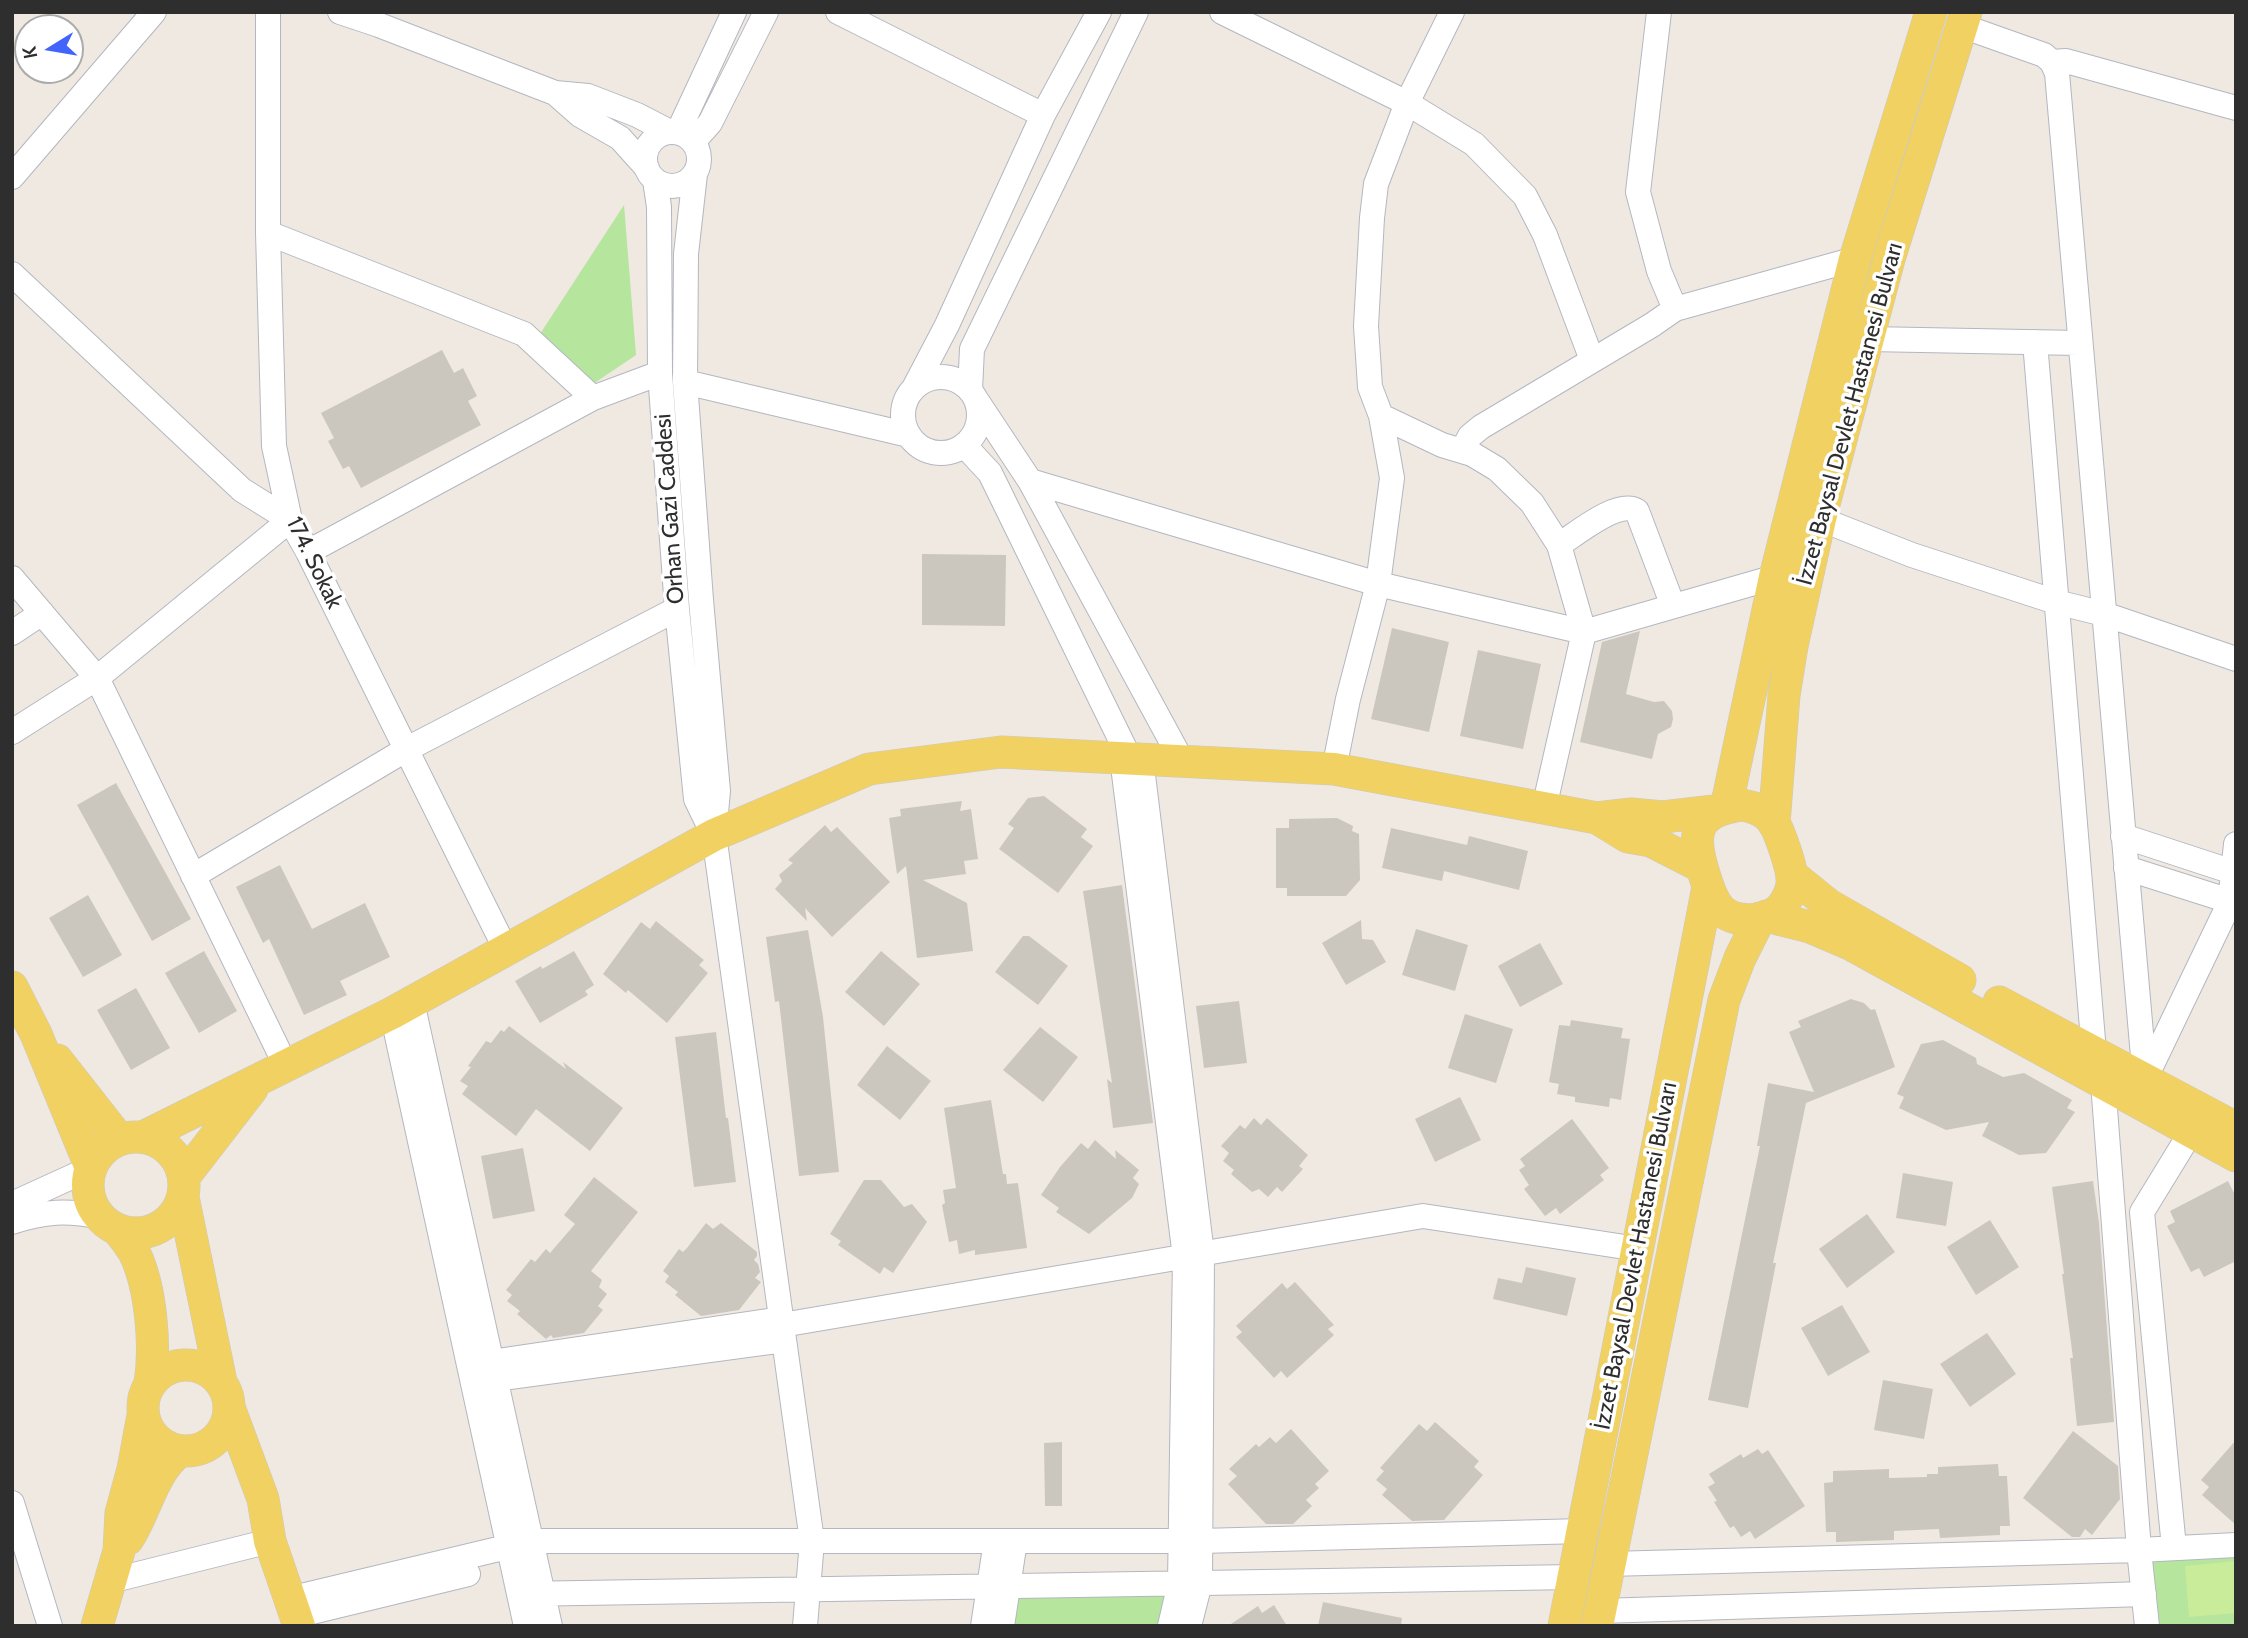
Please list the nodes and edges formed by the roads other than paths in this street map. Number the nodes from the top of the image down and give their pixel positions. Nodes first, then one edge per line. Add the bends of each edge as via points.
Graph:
1 (154, 12) edge
2 (268, 12) edge
3 (340, 12) edge
4 (734, 12) edge
5 (766, 12) edge
6 (838, 12) edge
7 (1099, 12) edge
8 (1136, 12) edge
9 (1223, 12) edge
10 (1452, 12) edge
11 (1659, 12) edge
12 (1928, 13) edge
13 (382, 18) edge
14 (1964, 19) edge
15 (2052, 62) junction
16 (555, 93) junction
17 (1407, 103) junction
18 (2236, 108) edge
19 (1043, 115) junction
20 (680, 135) junction
21 (651, 174) junction
22 (695, 174) junction
23 (12, 177) edge
24 (268, 233) junction
25 (1855, 259) junction
26 (12, 274) edge
27 (1675, 309) junction
28 (1868, 339) junction
29 (2035, 342) junction
30 (2079, 343) junction
31 (1592, 360) junction
32 (660, 373) junction
33 (685, 382) junction
34 (914, 388) junction
35 (974, 395) junction
36 (593, 398) junction
37 (1381, 416) junction
38 (909, 435) junction
39 (964, 445) junction
40 (1462, 451) junction
41 (1030, 481) junction
42 (1820, 519) junction
43 (290, 520) junction
44 (1559, 545) junction
45 (308, 552) junction
46 (1775, 577) junction
47 (12, 578) edge
48 (1378, 584) junction
49 (2056, 602) junction
50 (1673, 606) junction
51 (677, 609) junction
52 (42, 613) junction
53 (2104, 614) junction
54 (1584, 632) junction
55 (12, 633) edge
56 (2236, 659) edge
57 (97, 678) junction
58 (12, 732) edge
59 (407, 749) junction
60 (1131, 759) junction
61 (1182, 761) junction
62 (1334, 769) junction
63 (1544, 808) junction
64 (1720, 809) junction
65 (1597, 818) junction
66 (1774, 824) junction
67 (714, 835) junction
68 (2123, 836) junction
69 (2236, 844) edge
70 (2126, 868) junction
71 (2234, 872) edge
72 (193, 876) junction
73 (1793, 876) junction
74 (1705, 877) junction
75 (2233, 903) edge
76 (1763, 917) junction
77 (506, 950) junction
78 (12, 987) edge
79 (402, 1008) junction
80 (36, 1034) junction
81 (2094, 1052) junction
82 (286, 1066) junction
83 (2145, 1079) junction
84 (257, 1082) junction
85 (2103, 1083) junction
86 (2236, 1128) edge
87 (2191, 1132) junction
88 (131, 1138) junction
89 (2236, 1156) edge
90 (91, 1168) junction
91 (183, 1187) junction
92 (12, 1204) edge
93 (12, 1222) edge
94 (109, 1223) junction
95 (1638, 1249) junction
96 (1194, 1255) junction
97 (783, 1328) junction
98 (482, 1372) junction
99 (150, 1383) junction
100 (225, 1396) junction
101 (143, 1415) junction
102 (192, 1450) junction
103 (12, 1503) edge
104 (1583, 1531) junction
105 (270, 1541) junction
106 (812, 1541) junction
107 (1006, 1541) junction
108 (1190, 1541) junction
109 (2236, 1545) edge
110 (2174, 1548) junction
111 (518, 1550) junction
112 (2139, 1550) junction
113 (1608, 1564) junction
114 (115, 1566) junction
115 (1574, 1577) junction
116 (1190, 1583) junction
117 (998, 1586) junction
118 (808, 1589) junction
119 (531, 1594) junction
120 (2144, 1594) junction
121 (294, 1614) edge
122 (1599, 1618) edge
123 (50, 1626) edge
124 (97, 1626) edge
125 (526, 1626) edge
126 (551, 1626) edge
127 (805, 1626) edge
128 (984, 1626) edge
129 (1002, 1626) edge
130 (1170, 1626) edge
131 (1189, 1626) edge
132 (1564, 1626) edge
133 (2147, 1626) edge

1 - 23 street
2 - 24 street, 174. Sokak
3 - 13 street
4 - 20 street
5 - 20 street via 710,123
6 - 19 street
7 - 19 street
8 - 35 street via 972,349
9 - 17 street
10 - 17 street
11 - 27 street via 1638,192 1659,271
12 - 25 main road, İzzet Baysal Devlet Hastanesi Bulvarı
13 - 16 street
14 - 15 street
14 - 28 main road, İzzet Baysal Devlet Hastanesi Bulvarı
15 - 18 street via 2066,61
15 - 30 street via 2057,73
16 - 20 street via 588,96
16 - 21 street via 580,115 620,138
17 - 31 street via 1474,144 1525,196 1545,235
17 - 37 street via 1376,184 1372,218 1366,326 1370,387
19 - 34 street
20 - 21 street via 662,134 649,145 646,153
20 - 22 street via 699,157
21 - 22 street via 672,186
21 - 32 street, Orhan Gazi Caddesi via 659,207
22 - 33 street via 686,254
24 - 36 street via 524,334
24 - 43 street, 174. Sokak via 274,446
25 - 27 street
25 - 46 main road, İzzet Baysal Devlet Hastanesi Bulvarı
26 - 43 street via 242,490
27 - 31 street
28 - 29 street
28 - 42 main road, İzzet Baysal Devlet Hastanesi Bulvarı
29 - 30 street
29 - 49 street
30 - 53 street
31 - 40 street via 1481,427 1469,436
32 - 36 street
32 - 51 street, Orhan Gazi Caddesi
33 - 38 street
33 - 67 street via 718,791
34 - 35 street via 925,380 949,377
34 - 38 street via 904,410
35 - 39 street via 978,425
35 - 41 street
36 - 45 street
37 - 40 street
37 - 48 street via 1392,478
38 - 39 street via 928,451 954,451
39 - 60 street via 990,473
40 - 44 street via 1515,484
41 - 48 street
41 - 61 street
42 - 49 street
42 - 66 main road, İzzet Baysal Devlet Hastanesi Bulvarı via 1784,695
43 - 45 street, 174. Sokak
43 - 57 street
44 - 50 street via 1611,512 1632,508
44 - 54 street
45 - 59 street, 174. Sokak
46 - 50 street
46 - 64 main road, İzzet Baysal Devlet Hastanesi Bulvarı
47 - 52 street
48 - 54 street
48 - 62 street
49 - 53 street
49 - 81 street
50 - 54 street
51 - 59 street
51 - 67 street, Orhan Gazi Caddesi via 696,799
52 - 55 street
52 - 57 street
53 - 56 street
53 - 68 street
54 - 63 street
57 - 58 street
57 - 72 street
59 - 72 street
59 - 77 street, 174. Sokak
60 - 61 main road
60 - 67 main road via 1001,752 869,769
60 - 96 street
61 - 62 main road
62 - 63 main road
63 - 65 main road
64 - 65 main road via 1663,817
64 - 66 main road via 1754,807
64 - 74 main road, İzzet Baysal Devlet Hastanesi Bulvarı via 1706,818 1697,836 1696,850
65 - 74 main road via 1628,837 1650,841
66 - 73 main road, İzzet Baysal Devlet Hastanesi Bulvarı
67 - 77 main road
67 - 97 street
68 - 70 street
68 - 71 street
69 - 71 street
70 - 75 street
70 - 83 street
71 - 75 street
72 - 82 street
73 - 76 main road, İzzet Baysal Devlet Hastanesi Bulvarı via 1782,907
73 - 81 main road via 1841,912
74 - 76 main road via 1723,912 1751,920
74 - 95 main road, İzzet Baysal Devlet Hastanesi Bulvarı
75 - 83 street
76 - 85 main road via 1810,927 1850,944
76 - 113 main road, İzzet Baysal Devlet Hastanesi Bulvarı via 1724,1000
77 - 79 main road
78 - 80 main road
79 - 82 main road
79 - 98 street
80 - 88 main road
80 - 90 main road
81 - 83 main road
82 - 84 main road
83 - 86 main road
84 - 88 main road
84 - 91 main road
85 - 87 main road
85 - 112 street
87 - 89 main road
87 - 110 street via 2142,1212
88 - 90 main road via 107,1146
88 - 91 main road via 163,1144 173,1153 180,1164
90 - 92 street
90 - 94 main road via 89,1194 93,1206
91 - 94 main road via 179,1208 163,1226 140,1233
91 - 100 main road
93 - 94 street via 51,1211 75,1211
94 - 99 main road via 133,1250 141,1272 153,1335
95 - 96 street via 1423,1216
95 - 104 main road, İzzet Baysal Devlet Hastanesi Bulvarı
96 - 97 street
96 - 108 street
97 - 98 street
97 - 106 street
98 - 111 street
99 - 100 main road via 167,1368 189,1364 211,1371
99 - 101 main road
100 - 102 main road via 222,1433
100 - 105 main road via 263,1499
101 - 102 main road via 160,1443
101 - 114 main road via 121,1513
102 - 105 main road via 218,1457 229,1469 249,1515
102 - 114 main road via 168,1460 160,1472
103 - 123 street
104 - 108 street
104 - 115 main road, İzzet Baysal Devlet Hastanesi Bulvarı
105 - 114 street
105 - 121 main road
106 - 107 street
106 - 111 street
106 - 118 street
107 - 108 street
107 - 117 street
108 - 116 street
109 - 110 street
110 - 112 street
111 - 119 street
111 - 121 street
112 - 113 street
112 - 120 street
113 - 122 main road, İzzet Baysal Devlet Hastanesi Bulvarı
114 - 124 main road
115 - 116 street
115 - 132 main road, İzzet Baysal Devlet Hastanesi Bulvarı
116 - 117 street
116 - 130 street
116 - 131 street
117 - 118 street
117 - 128 street
117 - 129 street
118 - 119 street
118 - 127 street
119 - 125 street
119 - 126 street
120 - 122 street
120 - 133 street

